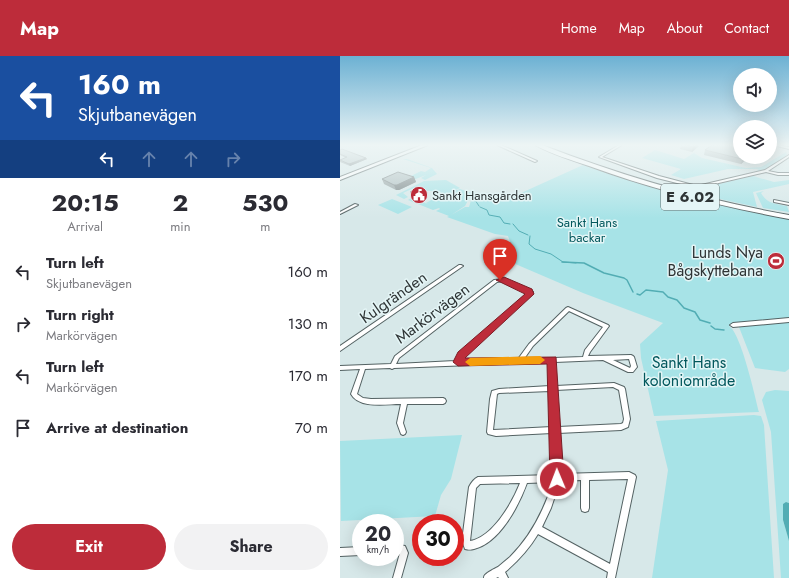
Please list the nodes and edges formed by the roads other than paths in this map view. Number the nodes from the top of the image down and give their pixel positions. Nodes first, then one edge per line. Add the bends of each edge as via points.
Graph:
1 (366, 169) edge
2 (601, 169) edge
3 (613, 169) edge
4 (636, 169) edge
5 (769, 169) edge
6 (766, 171) junction
7 (789, 174) edge
8 (340, 180) edge
9 (775, 201) dead end
10 (789, 204) edge
11 (356, 205) dead end
12 (340, 213) edge
13 (789, 214) edge
14 (789, 217) edge
15 (461, 266) dead end
16 (789, 320) edge
17 (733, 325) dead end
18 (340, 349) edge
19 (604, 358) junction
20 (585, 359) junction
21 (552, 360) junction
22 (520, 361) junction
23 (458, 362) junction
24 (392, 367) junction
25 (340, 368) edge
26 (363, 368) junction
27 (554, 387) junction
28 (443, 401) dead end
29 (405, 402) junction
30 (556, 430) junction
31 (403, 432) dead end
32 (585, 478) junction
33 (525, 479) junction
34 (557, 479) junction
35 (585, 508) dead end
36 (537, 529) junction
37 (352, 551) edge
38 (340, 552) edge
39 (400, 566) edge
40 (612, 574) edge
41 (502, 575) edge
42 (397, 578) edge
43 (488, 578) edge

1 - 8 main road
2 - 14 main road, E 6.02 via 664,190
3 - 13 main road, E 6.02 via 658,185 724,202
4 - 6 street via 693,187
5 - 6 street
6 - 7 street
9 - 10 street
11 - 12 street
15 - 18 street, Kulgränden
16 - 17 street
19 - 19 street via 630,357 633,359 634,367 628,370
19 - 20 street
20 - 21 street
20 - 22 street via 587,351 606,326 568,309 531,346
21 - 22 street
21 - 27 street
22 - 23 street
23 - 24 street
23 - 24 street, Markörvägen via 461,355 530,293 504,280 496,281 397,356
24 - 26 street
25 - 26 street
26 - 29 street via 354,394 356,397 371,402
27 - 30 street
27 - 30 street via 494,393 489,430 492,433
27 - 30 street via 618,386 622,389 628,418 626,425 621,427
28 - 29 street
29 - 31 street via 400,423
30 - 34 street
32 - 34 street
32 - 35 street
32 - 40 street via 629,475 632,478
33 - 33 street via 478,481 474,484 466,540 468,546 480,542 502,523 513,508
33 - 34 street
34 - 36 street via 547,512
36 - 40 street
36 - 41 street
37 - 38 street
39 - 42 street
41 - 43 street

